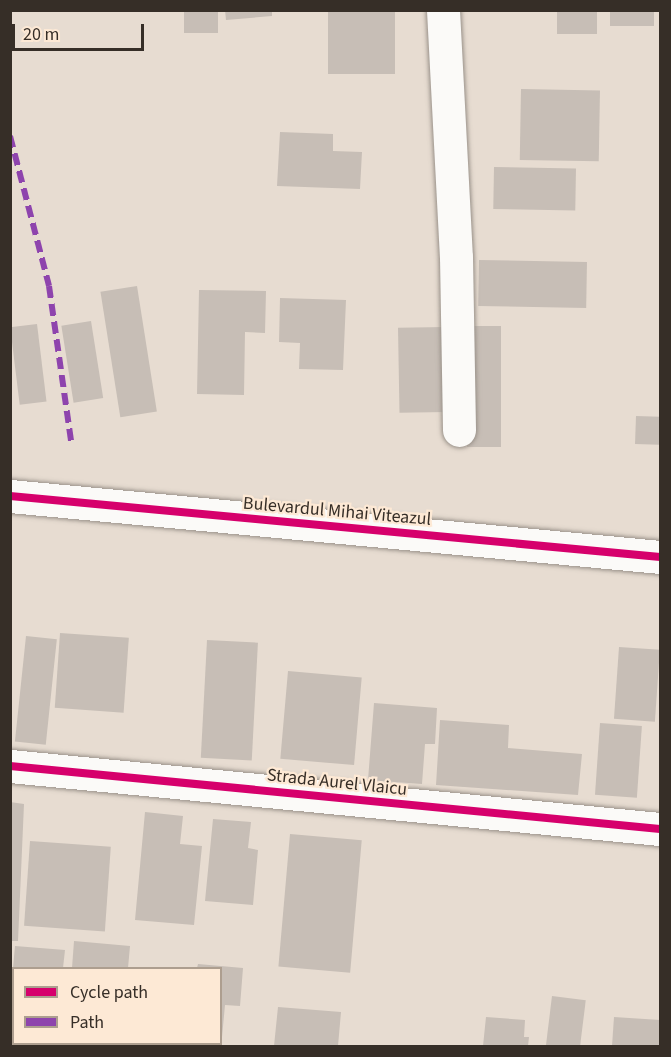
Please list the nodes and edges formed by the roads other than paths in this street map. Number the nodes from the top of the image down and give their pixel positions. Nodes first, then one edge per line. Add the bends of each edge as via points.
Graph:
1 (443, 10) edge
2 (459, 430) dead end
3 (10, 496) edge
4 (660, 557) edge
5 (10, 766) edge
6 (660, 830) edge

1 - 2 street via 456,257
3 - 4 street, Bulevardul Mihai Viteazul
5 - 6 street, Strada Aurel Vlaicu

